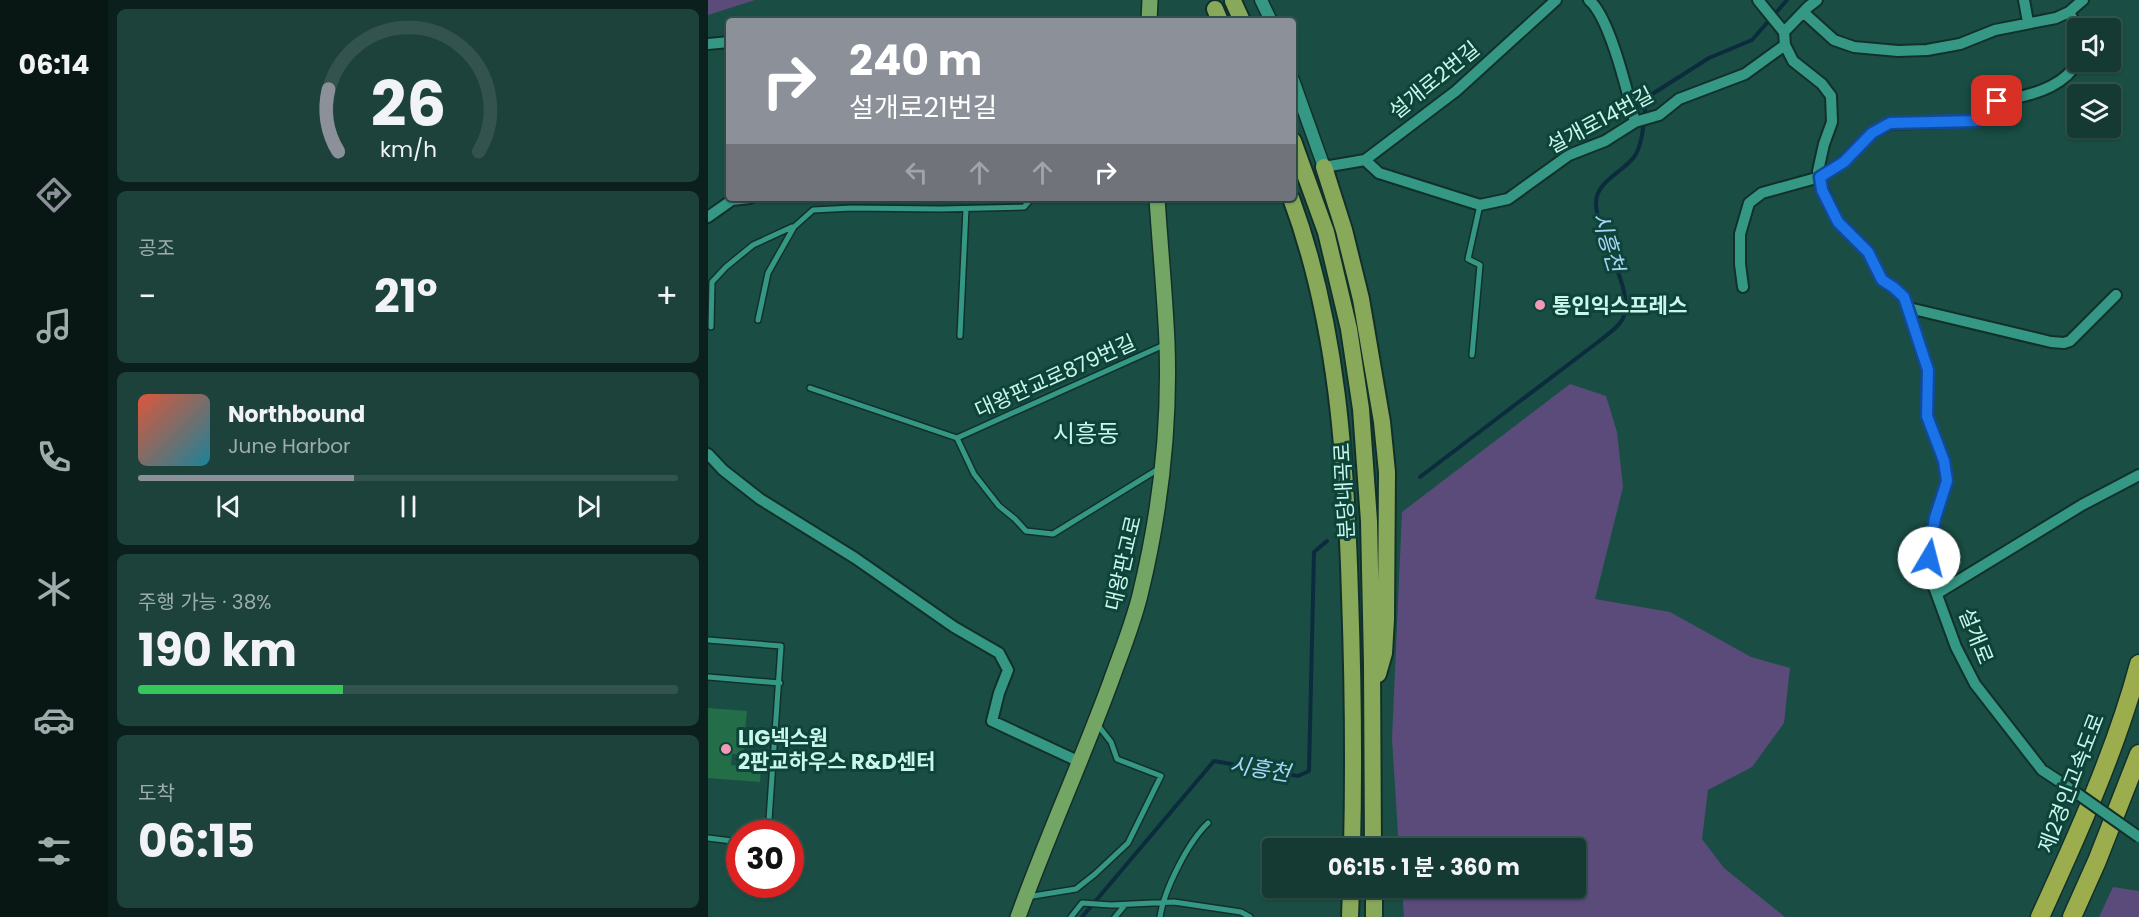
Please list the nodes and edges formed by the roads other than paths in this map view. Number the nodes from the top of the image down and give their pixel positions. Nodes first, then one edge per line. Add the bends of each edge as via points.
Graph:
1 (1150, 0) edge
2 (1261, 0) edge
3 (1556, 0) edge
4 (1589, 0) edge
5 (1758, 0) edge
6 (1817, 0) edge
7 (2024, 0) edge
8 (2083, 0) edge
9 (1233, 1) edge
10 (1803, 12) junction
11 (2069, 12) junction
12 (1149, 18) edge
13 (1241, 18) edge
14 (1270, 18) edge
15 (2072, 18) edge
16 (2028, 22) junction
17 (1784, 32) junction
18 (726, 42) edge
19 (708, 44) edge
20 (1785, 45) junction
21 (2072, 72) edge
22 (1296, 88) edge
23 (1635, 122) junction
24 (1296, 149) edge
25 (1365, 160) junction
26 (1324, 167) junction
27 (1820, 177) junction
28 (731, 201) edge
29 (1029, 201) edge
30 (1157, 201) edge
31 (1292, 201) edge
32 (1480, 204) junction
33 (966, 209) junction
34 (708, 217) edge
35 (794, 227) junction
36 (1743, 287) dead end
37 (2116, 295) dead end
38 (1909, 308) junction
39 (758, 320) dead end
40 (711, 327) dead end
41 (960, 336) dead end
42 (1167, 344) junction
43 (1472, 355) dead end
44 (810, 388) dead end
45 (957, 438) junction
46 (708, 454) edge
47 (1162, 467) junction
48 (2139, 475) edge
49 (1938, 593) junction
50 (708, 640) edge
51 (2139, 664) edge
52 (708, 677) edge
53 (780, 683) junction
54 (1372, 694) junction
55 (1096, 722) junction
56 (2139, 754) edge
57 (1080, 762) junction
58 (769, 820) edge
59 (1208, 823) dead end
60 (2139, 837) edge
61 (708, 838) edge
62 (1352, 838) edge
63 (1373, 838) edge
64 (726, 840) edge
65 (1025, 897) junction
66 (1351, 898) edge
67 (1374, 898) edge
68 (1162, 903) junction
69 (1125, 904) junction
70 (1018, 917) edge
71 (1071, 917) edge
72 (1115, 917) edge
73 (1160, 917) edge
74 (1250, 917) edge
75 (1350, 917) edge
76 (1374, 917) edge
77 (2040, 917) edge
78 (2072, 917) edge

1 - 12 main road
2 - 14 street
3 - 25 street, 설개로2번길 via 1456,91
4 - 23 street via 1602,20 1624,75
5 - 17 street
6 - 10 street
7 - 16 street
8 - 11 street
9 - 13 highway
10 - 16 street via 1834,40 1854,47 1898,51 1960,44
10 - 17 street
11 - 15 street
11 - 16 street
17 - 20 street
18 - 19 street
20 - 23 street, 설개로14번길 via 1745,74 1679,99 1659,115
20 - 27 street, 설개로 via 1792,61 1831,96 1832,122 1818,171
21 - 27 street via 2058,84 1997,101 1976,121 1890,123 1872,133 1844,162
22 - 26 street
23 - 32 street, 설개로14번길 via 1605,141 1569,155 1508,199
24 - 54 highway, 분당내곡로 via 1326,232 1349,328 1361,409 1369,521
25 - 26 street, 설개로2번길
25 - 32 street, 설개로14번길 via 1379,173
26 - 54 highway via 1361,299 1387,472 1384,653
27 - 36 street via 1762,193 1749,203 1740,234
27 - 38 street, 설개로 via 1838,222 1868,252 1882,280 1904,297
28 - 34 street
29 - 33 lane via 1024,207
30 - 42 main road, 대왕판교로
31 - 62 highway, 분당내곡로 via 1304,233 1330,347 1341,424 1353,680
32 - 43 lane via 1468,259 1480,265
33 - 35 lane via 813,210
33 - 41 lane
35 - 39 lane via 768,273
35 - 40 lane via 753,245 712,282
37 - 38 street via 2064,343
38 - 49 street, 설개로 via 1928,370 1927,416 1944,461 1947,481 1930,543 1930,576
42 - 45 lane, 대왕판교로879번길
42 - 47 main road, 대왕판교로
44 - 45 lane, 대왕판교로879번길
45 - 47 lane, 대왕판교로879번길 via 974,474 999,506 1026,531 1053,534
46 - 57 street via 760,499 999,653 1008,670 992,721
47 - 55 main road, 대왕판교로 via 1140,597
48 - 49 street
49 - 60 street, 설개로, bridge via 1956,647 1975,684 2042,770
50 - 53 lane via 781,646
51 - 77 highway, 제2경인고속도로 via 2111,748
52 - 53 lane
53 - 58 lane
54 - 63 highway, 분당내곡로
55 - 57 main road, 대왕판교로
55 - 65 lane via 1111,742 1117,759 1161,776 1128,843 1095,874 1076,889
56 - 78 highway
57 - 65 main road, 대왕판교로
59 - 68 lane via 1197,833
61 - 64 lane
65 - 70 main road, 대왕판교로
66 - 75 highway
67 - 76 highway
68 - 69 lane
68 - 73 lane
68 - 74 lane via 1241,912
69 - 71 lane via 1082,903
69 - 72 lane

